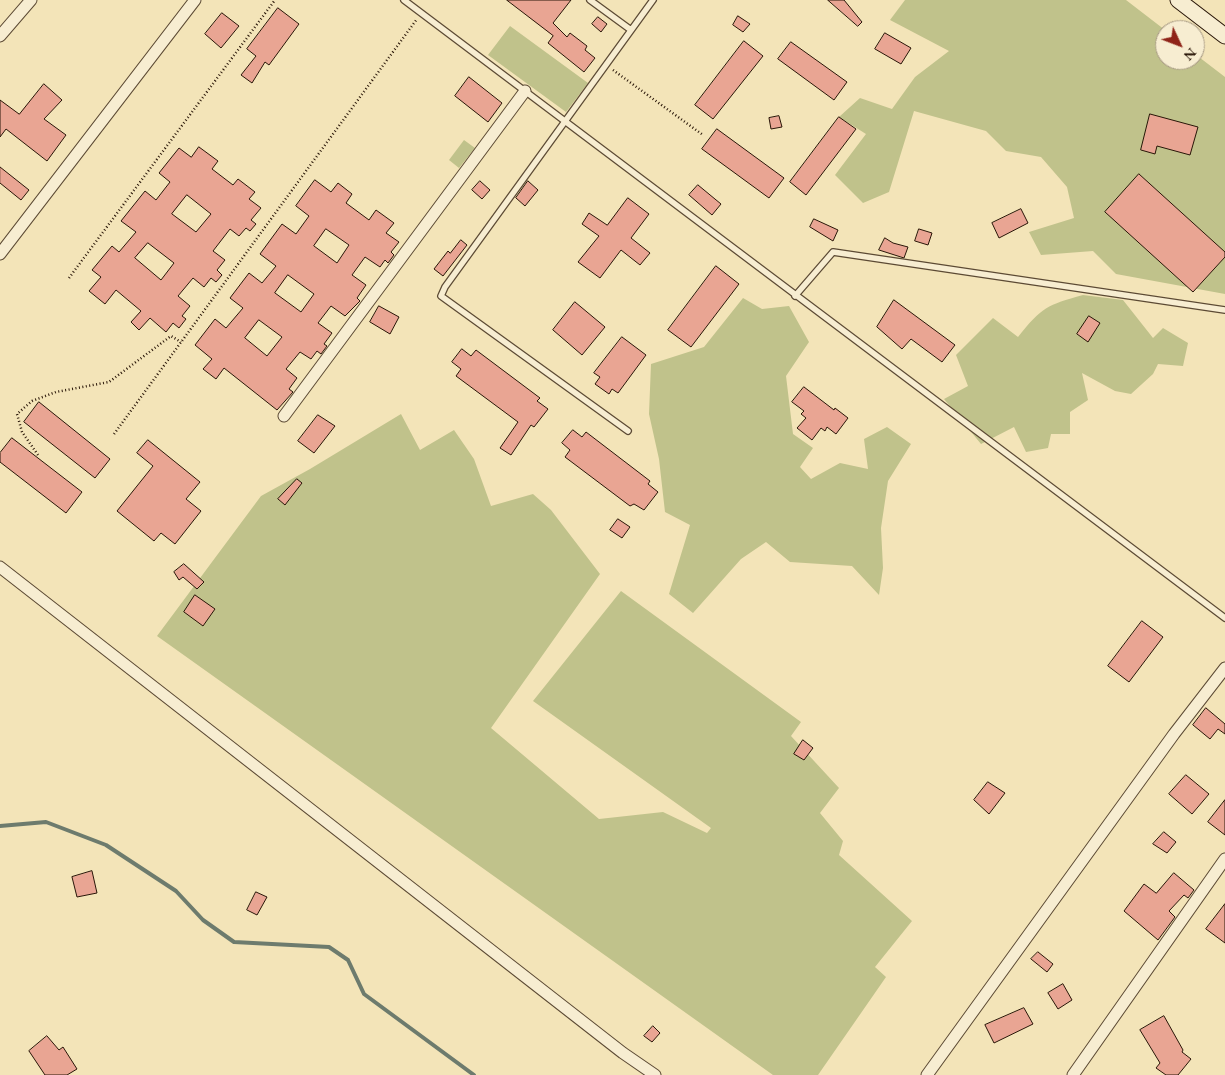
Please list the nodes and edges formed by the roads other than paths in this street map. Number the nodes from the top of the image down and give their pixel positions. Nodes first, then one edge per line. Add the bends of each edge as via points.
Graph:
1 (31, 0) edge
2 (195, 0) edge
3 (404, 0) edge
4 (590, 0) edge
5 (653, 0) edge
6 (1178, 0) edge
7 (631, 30) junction
8 (0, 36) edge
9 (1225, 36) edge
10 (524, 91) junction
11 (564, 121) junction
12 (0, 254) edge
13 (796, 296) junction
14 (1225, 310) edge
15 (284, 416) dead end
16 (628, 431) dead end
17 (0, 567) edge
18 (1225, 618) edge
19 (1225, 668) edge
20 (1225, 859) edge
21 (655, 1075) edge
22 (927, 1075) edge
23 (1073, 1075) edge

1 - 8 street
2 - 12 street
3 - 10 lane
4 - 7 lane
5 - 7 lane
6 - 9 main road
7 - 11 lane
10 - 11 lane
10 - 15 street
11 - 13 lane
11 - 16 lane via 441,296
13 - 14 lane via 833,252
13 - 18 lane
17 - 21 street via 623,1054
19 - 22 street
20 - 23 street

